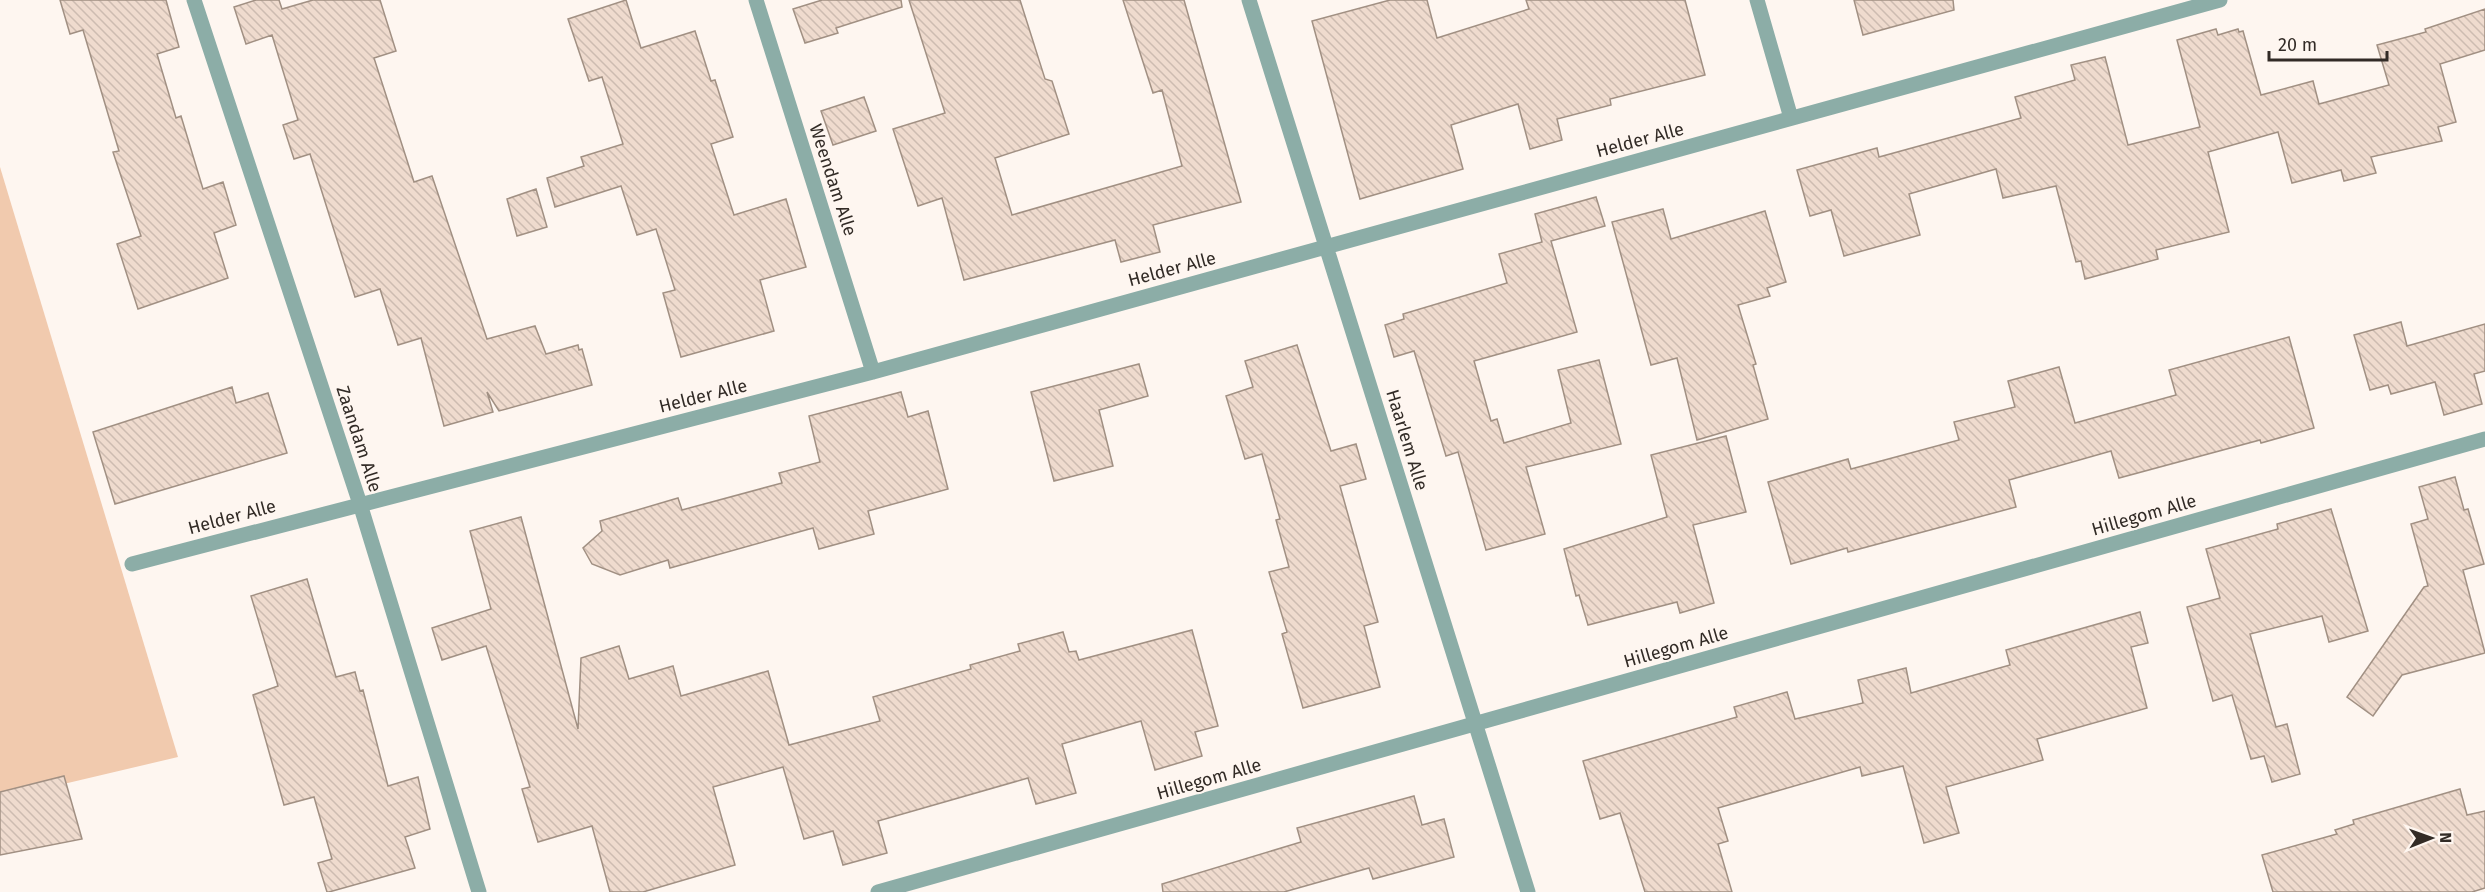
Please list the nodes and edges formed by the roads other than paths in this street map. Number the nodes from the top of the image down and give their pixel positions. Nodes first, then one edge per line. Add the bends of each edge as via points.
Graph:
1 (194, 0) edge
2 (756, 0) edge
3 (1249, 0) edge
4 (1757, 0) edge
5 (2220, 0) edge
6 (1791, 118) junction
7 (1326, 247) junction
8 (873, 372) junction
9 (2485, 439) edge
10 (360, 504) junction
11 (132, 564) dead end
12 (1476, 723) junction
13 (479, 892) edge
14 (878, 892) edge
15 (1528, 892) edge

1 - 10 street, Zaandam Alle
2 - 8 street, Weendam Alle
3 - 7 street, Haarlem Alle
4 - 6 street
5 - 6 street, Helder Alle
6 - 7 street, Helder Alle
7 - 8 street, Helder Alle
7 - 12 street, Haarlem Alle
8 - 10 street, Helder Alle
9 - 12 street, Hillegom Alle
10 - 11 street, Helder Alle
10 - 13 street, Zaandam Alle
12 - 14 street, Hillegom Alle
12 - 15 street, Haarlem Alle

